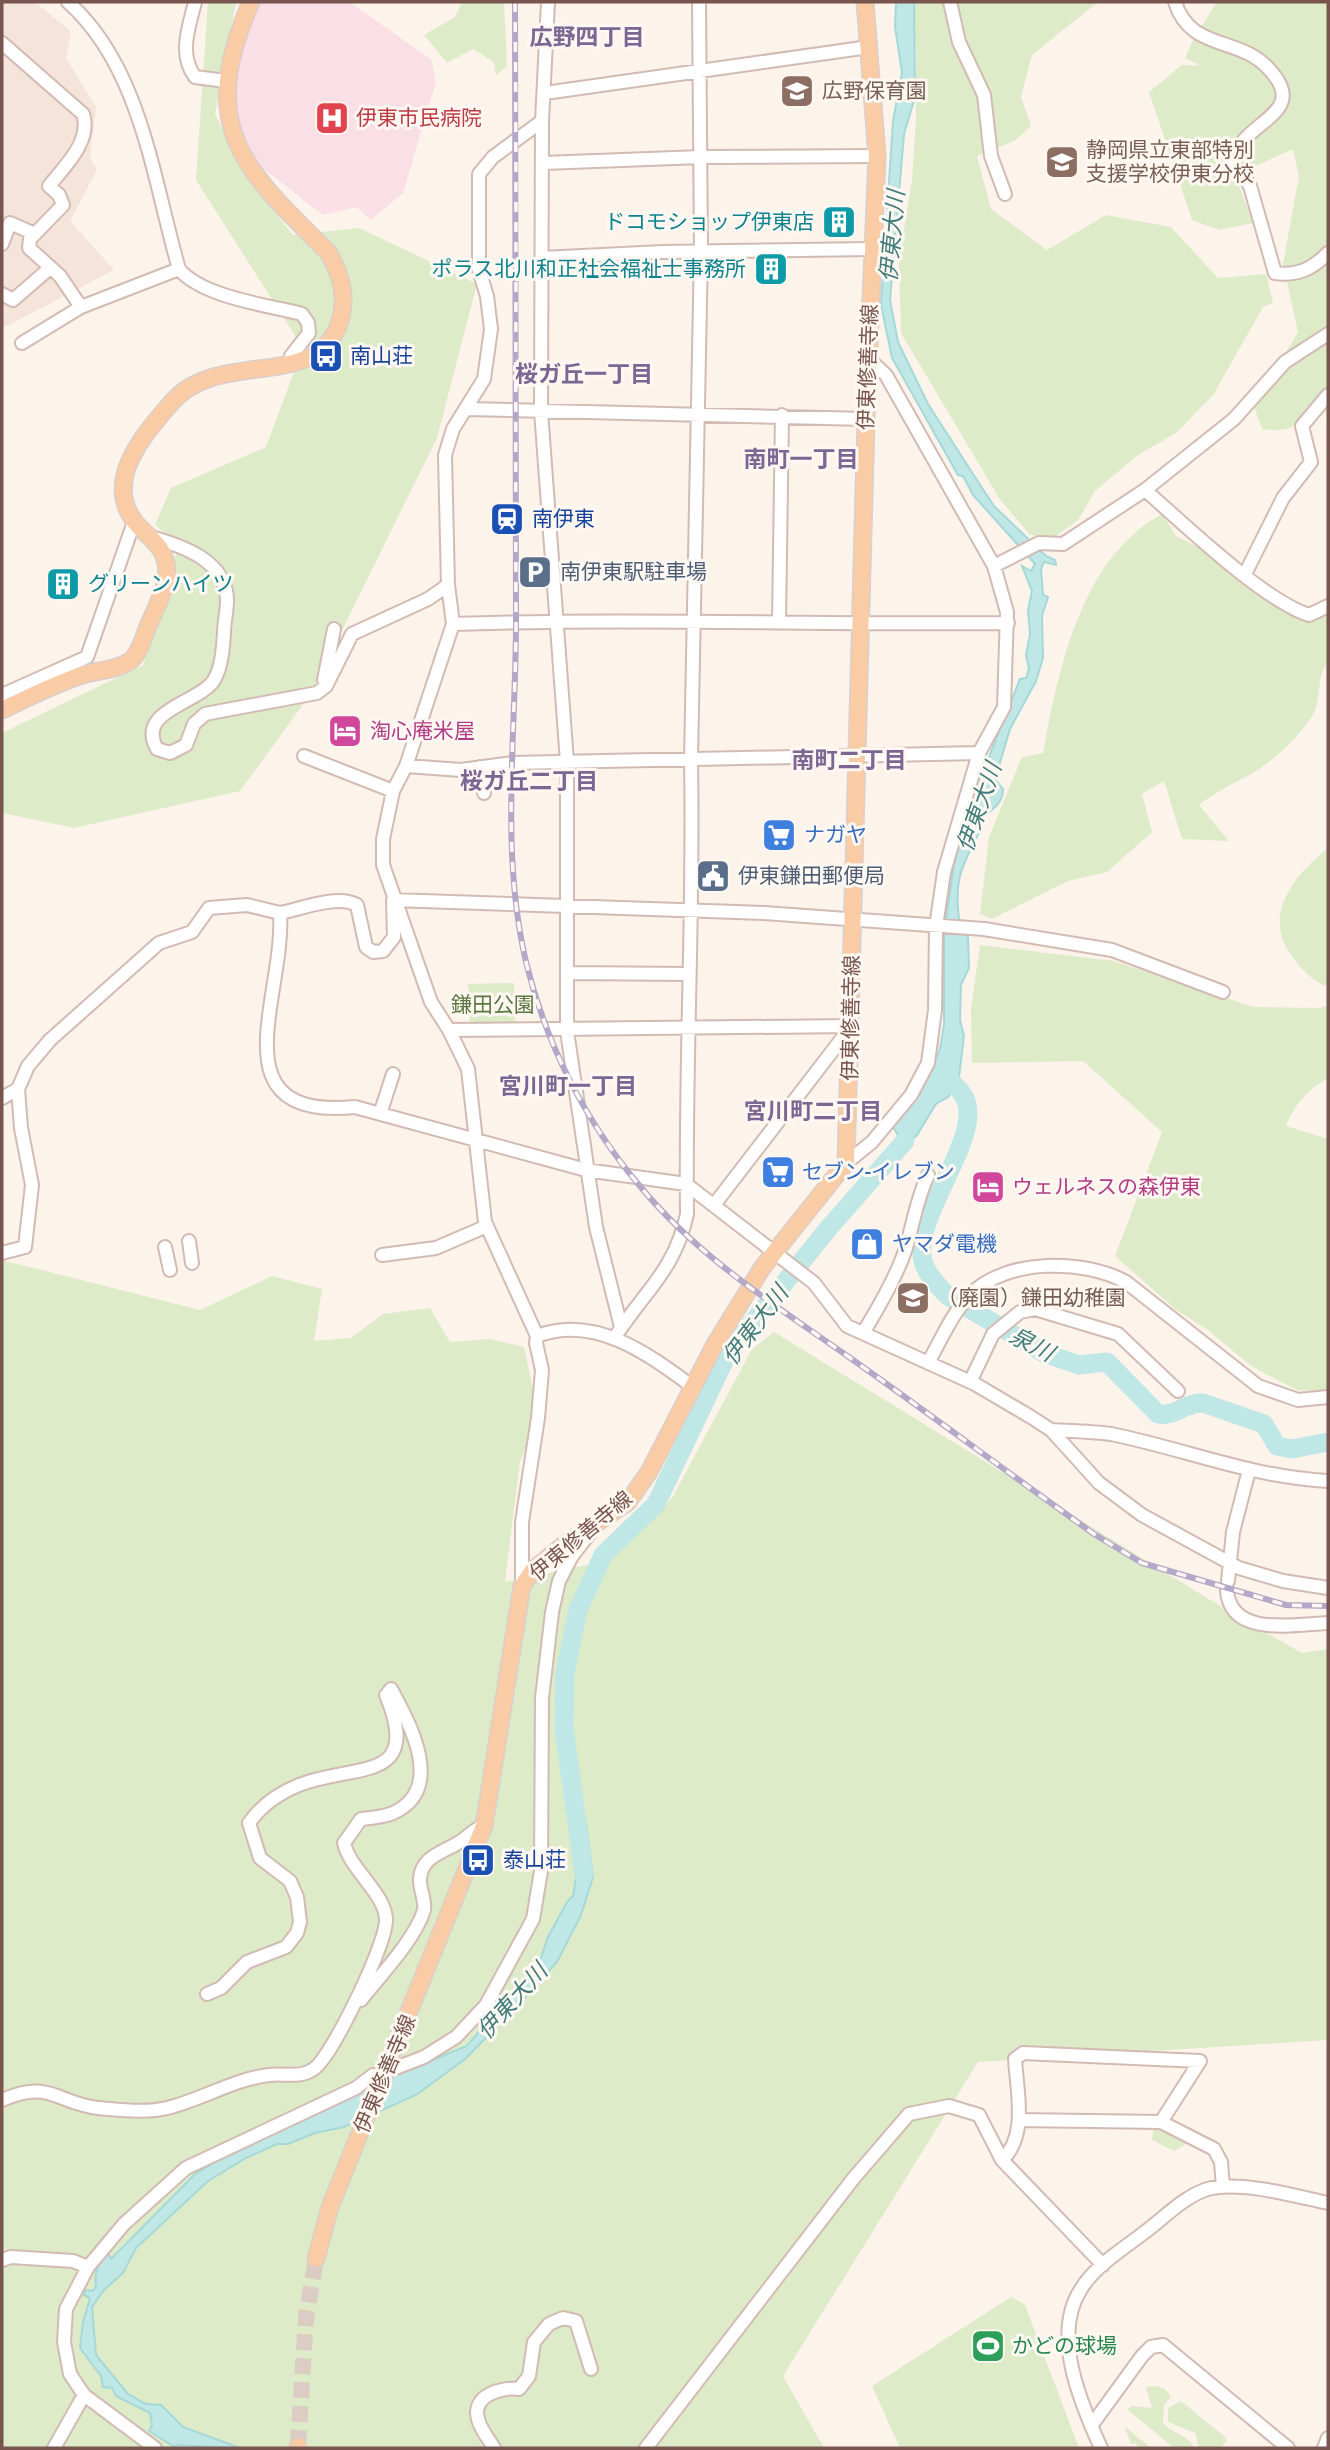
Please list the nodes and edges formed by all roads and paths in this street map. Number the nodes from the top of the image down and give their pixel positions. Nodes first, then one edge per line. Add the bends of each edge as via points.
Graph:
1 (68, 2) edge
2 (195, 2) edge
3 (251, 2) edge
4 (548, 2) edge
5 (699, 2) edge
6 (864, 2) edge
7 (950, 2) edge
8 (1175, 2) edge
9 (2, 44) edge
10 (869, 47) junction
11 (699, 73) junction
12 (226, 81) junction
13 (545, 93) junction
14 (542, 121) junction
15 (877, 156) junction
16 (701, 157) junction
17 (543, 163) junction
18 (1004, 194) dead end
19 (35, 234) junction
20 (2, 244) edge
21 (872, 249) junction
22 (701, 251) junction
23 (1328, 253) edge
24 (542, 258) junction
25 (50, 268) junction
26 (179, 269) junction
27 (2, 294) edge
28 (81, 306) junction
29 (1328, 334) edge
30 (22, 343) dead end
31 (868, 358) junction
32 (291, 364) junction
33 (1328, 395) edge
34 (468, 409) junction
35 (541, 411) junction
36 (697, 413) junction
37 (782, 415) junction
38 (866, 419) junction
39 (1145, 490) junction
40 (134, 522) junction
41 (151, 537) junction
42 (999, 563) junction
43 (1245, 575) junction
44 (448, 585) junction
45 (1328, 606) edge
46 (694, 619) junction
47 (555, 621) junction
48 (779, 622) junction
49 (1008, 623) junction
50 (453, 624) junction
51 (861, 624) junction
52 (334, 629) dead end
53 (317, 693) junction
54 (2, 695) edge
55 (2, 710) edge
56 (979, 753) junction
57 (858, 755) junction
58 (304, 756) dead end
59 (691, 760) junction
60 (567, 762) junction
61 (406, 766) junction
62 (480, 768) junction
63 (393, 791) junction
64 (484, 793) dead end
65 (393, 900) junction
66 (569, 909) junction
67 (688, 912) junction
68 (280, 913) junction
69 (853, 918) junction
70 (936, 927) junction
71 (567, 973) junction
72 (687, 974) junction
73 (1223, 992) dead end
74 (852, 1026) junction
75 (686, 1027) junction
76 (449, 1030) junction
77 (567, 1031) junction
78 (393, 1074) dead end
79 (18, 1089) junction
80 (2, 1098) edge
81 (380, 1114) junction
82 (474, 1142) junction
83 (846, 1163) junction
84 (586, 1170) junction
85 (928, 1175) dead end
86 (686, 1184) junction
87 (714, 1205) junction
88 (487, 1226) junction
89 (189, 1241) dead end
90 (165, 1247) dead end
91 (2, 1253) edge
92 (382, 1255) dead end
93 (779, 1256) junction
94 (192, 1264) dead end
95 (170, 1270) dead end
96 (618, 1332) junction
97 (863, 1334) junction
98 (537, 1336) junction
99 (928, 1363) junction
100 (970, 1382) junction
101 (693, 1387) junction
102 (1178, 1391) dead end
103 (1328, 1397) edge
104 (1051, 1430) junction
105 (1249, 1470) junction
106 (1328, 1481) edge
107 (596, 1524) junction
108 (1228, 1563) junction
109 (522, 1586) junction
110 (1328, 1588) edge
111 (1328, 1623) edge
112 (484, 1826) junction
113 (207, 1994) dead end
114 (351, 2007) junction
115 (381, 2077) junction
116 (2, 2100) edge
117 (1019, 2120) junction
118 (1161, 2122) junction
119 (1002, 2160) junction
120 (1223, 2187) junction
121 (1328, 2203) edge
122 (316, 2259) tunnel mouth
123 (2, 2260) edge
124 (1103, 2265) junction
125 (88, 2267) junction
126 (591, 2369) dead end
127 (84, 2395) junction
128 (1091, 2426) junction
129 (1328, 2438) edge
130 (54, 2448) edge
131 (155, 2448) edge
132 (494, 2448) edge
133 (646, 2448) edge
134 (1101, 2448) edge
135 (1288, 2448) edge
136 (1324, 2448) edge

1 - 26 street via 88,19 117,65 132,100
2 - 12 street via 185,46 187,66 195,77
3 - 12 main road
4 - 13 street
5 - 11 street
6 - 10 main road, 伊東修善寺線
7 - 18 street via 966,60 984,95 991,156
8 - 23 street via 1179,16 1193,32 1264,63 1279,79 1284,96 1278,113 1245,136 1236,148 1234,162 1250,186 1275,273 1292,275 1315,266
9 - 19 street via 83,114 86,123 74,156 49,186 63,205
10 - 11 street
10 - 15 main road, 伊東修善寺線
11 - 13 street
11 - 16 street
12 - 32 main road via 230,117 243,157 266,191 328,252 342,284 343,308 333,338 319,352
13 - 14 street
14 - 17 street
14 - 34 street via 493,157 479,174 479,270 491,329 484,379
15 - 16 street
15 - 21 main road, 伊東修善寺線
16 - 17 street
16 - 22 street
17 - 24 street
19 - 20 street via 10,223
19 - 25 street via 29,248
21 - 22 street
21 - 31 main road, 伊東修善寺線
22 - 24 street
22 - 36 street
24 - 35 street
25 - 27 street via 13,300
25 - 28 street
26 - 28 street
26 - 32 street via 205,288 302,314 309,333 291,356
28 - 30 street
29 - 39 street via 1285,362 1234,419
31 - 38 main road, 伊東修善寺線
31 - 42 street via 886,375
32 - 40 main road via 216,374 180,393 129,459 125,489
33 - 43 street via 1302,426 1311,462 1283,498
34 - 35 street
34 - 44 street via 453,429 445,455
35 - 36 street
35 - 47 street
36 - 37 street
36 - 46 street
37 - 38 street
37 - 48 street
38 - 51 main road, 伊東修善寺線
39 - 42 street via 1063,544 1039,544
39 - 43 street
40 - 41 main road
40 - 54 street via 87,657
41 - 53 street via 183,545 214,567 223,580 227,600 215,678 206,690 172,707 159,720 151,738 157,749 170,753 186,746 194,724 216,710
41 - 55 main road via 163,553 167,575 135,656 121,666 61,682
42 - 49 street
43 - 45 street via 1296,611 1309,615
44 - 50 street
44 - 53 street via 352,634 326,687
46 - 47 street
46 - 48 street
46 - 59 street
47 - 50 street
47 - 60 street
48 - 51 street
49 - 51 street
49 - 56 street via 1004,707
50 - 61 street
51 - 57 main road, 伊東修善寺線
52 - 53 street via 326,676
56 - 57 street
56 - 70 street via 944,872
57 - 59 street
57 - 69 main road, 伊東修善寺線
58 - 63 street
59 - 60 street
59 - 67 street
60 - 62 street
60 - 66 street
61 - 62 street
61 - 63 street
62 - 64 street
63 - 65 street via 383,865
65 - 66 street
65 - 68 street via 394,937 383,951 366,947 357,905 351,902
65 - 76 street via 431,1002
66 - 67 street
66 - 71 street
67 - 69 street
67 - 72 street
68 - 79 street via 247,905 209,908 192,932 159,943 50,1040 28,1066
68 - 81 street via 282,940 266,1052 272,1081 301,1106 324,1110 355,1107
69 - 70 street
69 - 74 main road, 伊東修善寺線
70 - 73 street via 984,929 1112,950
70 - 83 street via 935,1010 928,1063 911,1095 872,1142
71 - 72 street
71 - 77 street
72 - 75 street
74 - 75 street
74 - 83 main road, 伊東修善寺線
74 - 87 street
75 - 77 street
75 - 86 street
76 - 77 street
76 - 82 street via 468,1069
77 - 84 street
78 - 81 street
79 - 80 street
79 - 91 street via 32,1185 30,1225 25,1247
81 - 82 street
82 - 84 street
82 - 88 street
83 - 93 main road, 伊東修善寺線
84 - 86 street
84 - 96 street
85 - 97 street via 915,1207 907,1247
86 - 87 street
86 - 96 street via 687,1214 681,1240 656,1285
87 - 93 street
88 - 92 street via 436,1248
88 - 98 street
89 - 94 street
90 - 95 street
93 - 97 street via 814,1283 847,1326
93 - 101 main road, 伊東修善寺線 via 714,1346
96 - 98 street via 564,1330
96 - 101 street
97 - 99 street
98 - 109 street via 542,1370 522,1522
99 - 100 street
99 - 103 street via 969,1296 997,1278 1035,1268 1073,1268 1111,1274 1126,1282 1258,1386 1298,1400
100 - 102 street via 993,1334 1006,1320 1035,1309 1118,1334
100 - 104 street
101 - 107 main road, 伊東修善寺線 via 628,1502
104 - 105 street via 1109,1434
104 - 108 street via 1099,1483 1131,1507
105 - 106 street via 1288,1479
105 - 108 street
107 - 109 main road, 伊東修善寺線 via 543,1562
107 - 115 street via 564,1573 552,1612 542,1698 541,1858 533,1919 486,2006 456,2037
108 - 110 street via 1283,1581
108 - 111 street via 1232,1607 1243,1620 1261,1626
109 - 112 main road, 伊東修善寺線
112 - 114 street via 472,1829 461,1842 423,1866 419,1881 425,1909 412,1933
112 - 115 main road, 伊東修善寺線
113 - 114 street via 221,1988 247,1962 286,1947 300,1922 298,1897 290,1881 260,1858 248,1823 260,1807 299,1785 379,1766 392,1754 398,1735 386,1695 391,1689 416,1735 419,1787 413,1800 393,1814 361,1819 344,1843 347,1856 384,1907 386,1922
114 - 116 street via 339,2035 316,2067 303,2075 267,2075 166,2109 96,2108 46,2090 20,2092
115 - 122 main road, 伊東修善寺線 via 330,2207
115 - 125 street via 186,2168 124,2224
117 - 118 street
117 - 118 street via 1016,2059 1023,2053 1200,2061
117 - 119 street via 1015,2145
118 - 120 street via 1214,2150 1221,2162
119 - 124 street
119 - 133 street via 979,2115 949,2106 909,2114 853,2179
120 - 121 street
120 - 124 street via 1194,2195
123 - 125 street via 73,2261
124 - 128 street via 1081,2289 1070,2313 1072,2358
125 - 127 street via 66,2309 64,2343 70,2374
126 - 132 street via 576,2321 563,2318 549,2324 534,2343 529,2375 519,2389 503,2387 482,2400 478,2408 477,2418
127 - 130 street
127 - 131 street
128 - 134 street
128 - 135 street via 1142,2356 1151,2347 1163,2345
129 - 136 street

